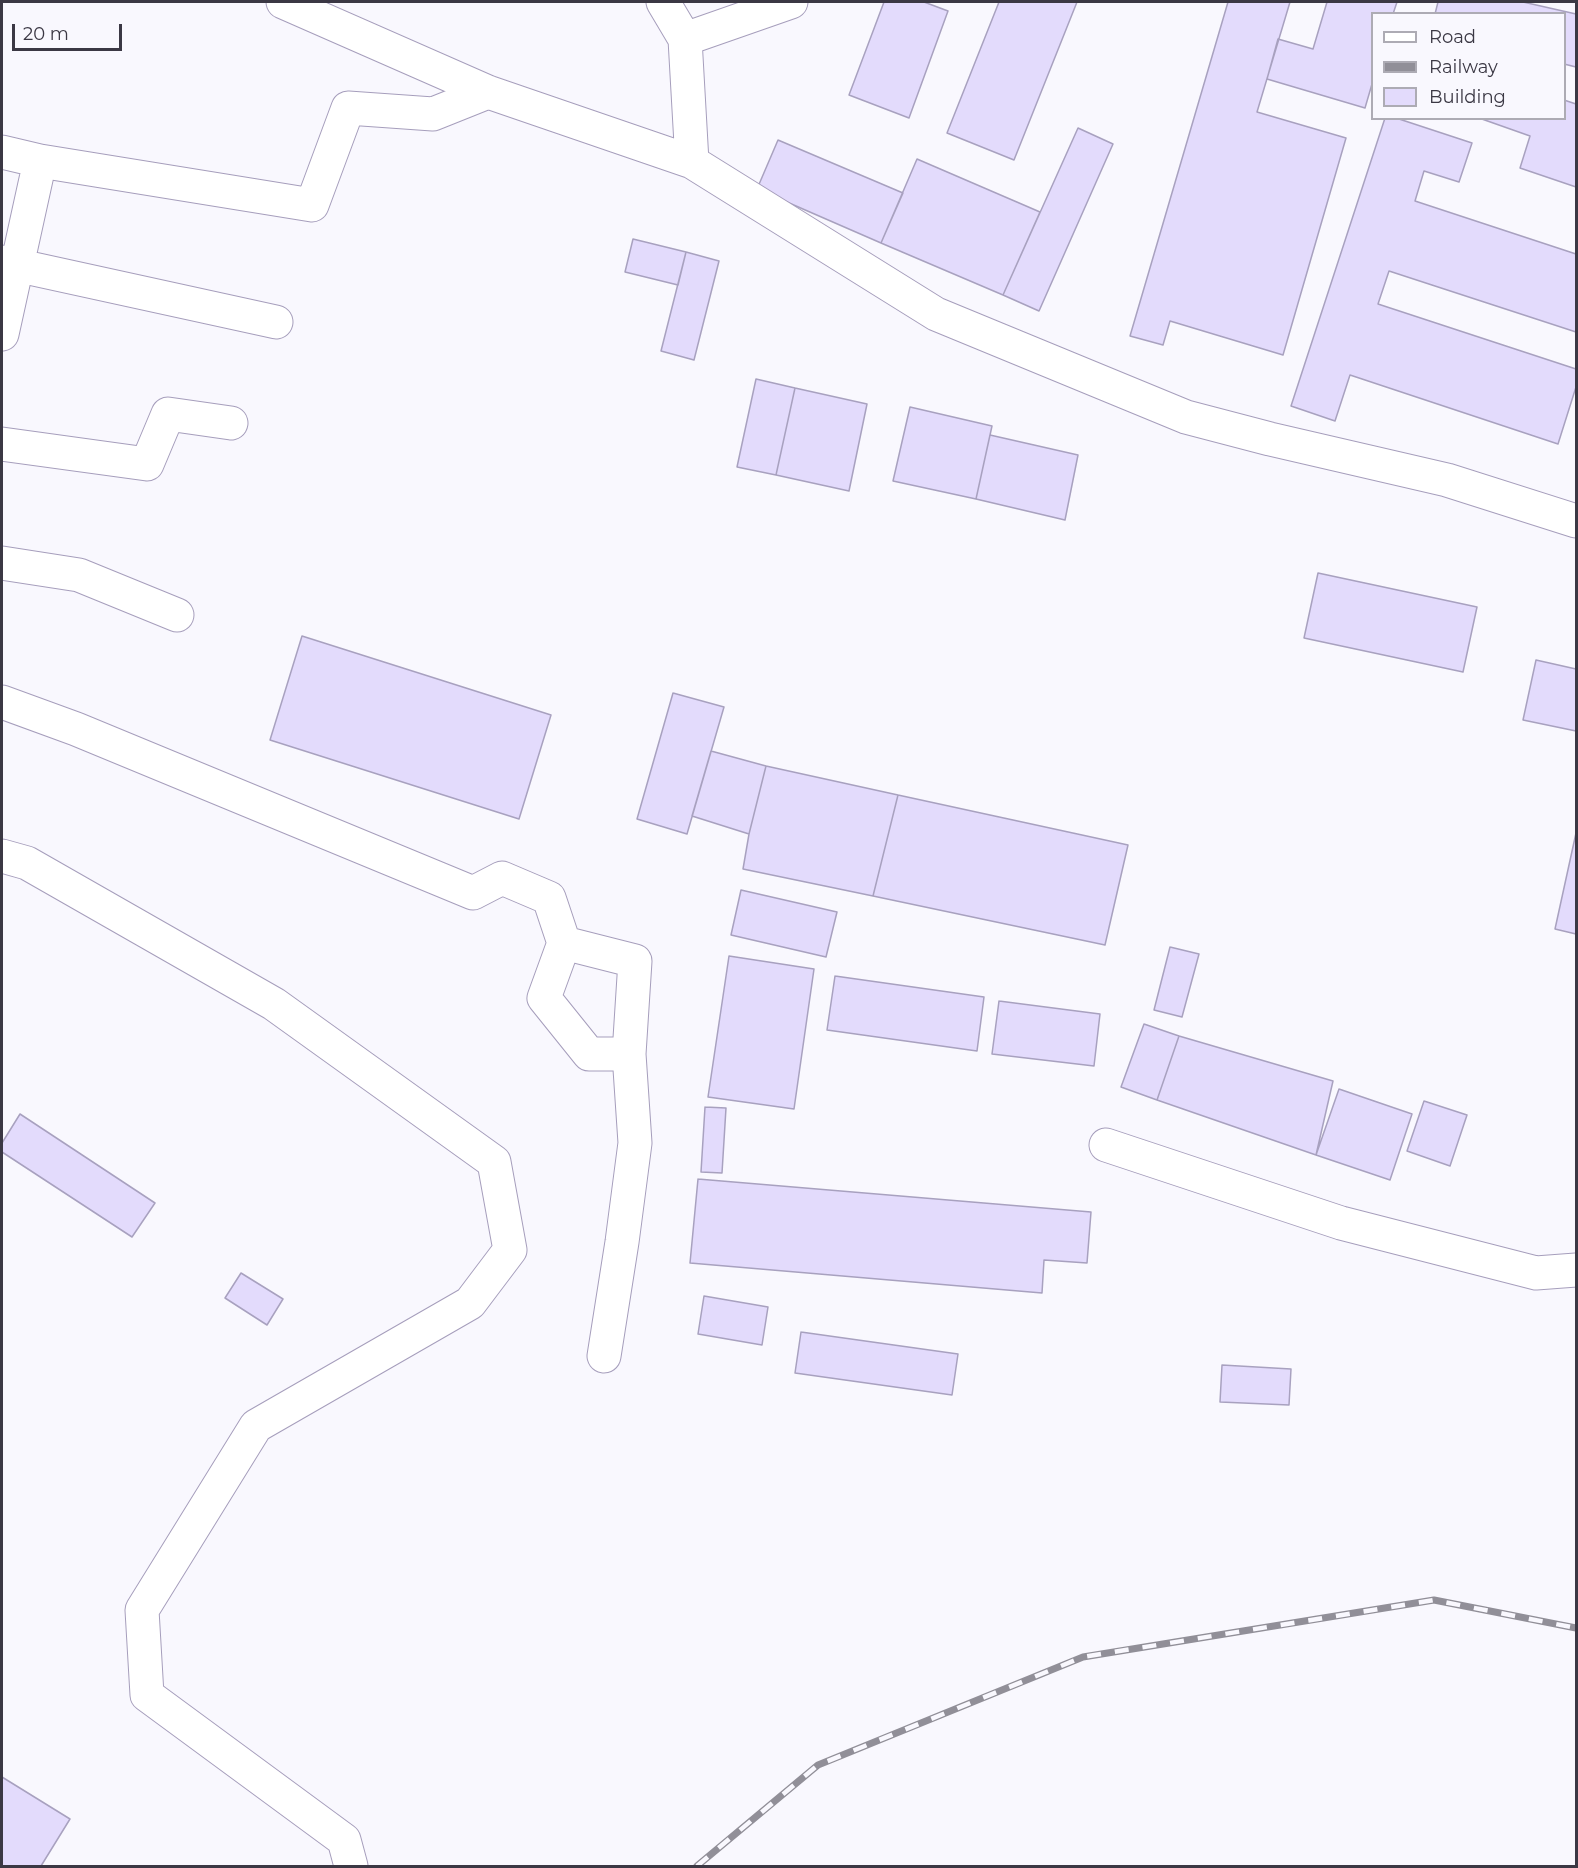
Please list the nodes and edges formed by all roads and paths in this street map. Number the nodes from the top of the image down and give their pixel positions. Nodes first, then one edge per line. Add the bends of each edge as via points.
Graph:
1 (284, 2) edge
2 (663, 2) edge
3 (791, 2) edge
4 (686, 39) junction
5 (488, 92) junction
6 (2, 152) edge
7 (40, 161) junction
8 (692, 162) junction
9 (9, 264) edge
10 (276, 321) dead end
11 (2, 334) edge
12 (231, 423) dead end
13 (2, 444) edge
14 (1576, 521) edge
15 (2, 563) edge
16 (177, 615) dead end
17 (2, 702) edge
18 (2, 856) edge
19 (564, 943) junction
20 (629, 1054) junction
21 (1106, 1145) dead end
22 (1576, 1270) edge
23 (604, 1356) dead end
24 (351, 1866) edge

1 - 5 street
2 - 4 street
3 - 4 street
4 - 8 street
5 - 7 street via 433,114 348,108 312,204
5 - 8 street
6 - 7 street
7 - 9 street
8 - 14 street via 936,314 1186,417 1447,480
9 - 10 street
9 - 11 street
12 - 13 street via 168,414 147,464
15 - 16 street via 79,574
17 - 19 street via 473,893 502,878 540,894 549,898
18 - 24 street via 27,863 274,1004 494,1162 510,1250 470,1303 256,1426 142,1610 147,1695 344,1840
19 - 20 street via 635,961
19 - 20 street via 544,998 589,1054
20 - 23 street via 635,1143
21 - 22 street via 1341,1223 1536,1273

